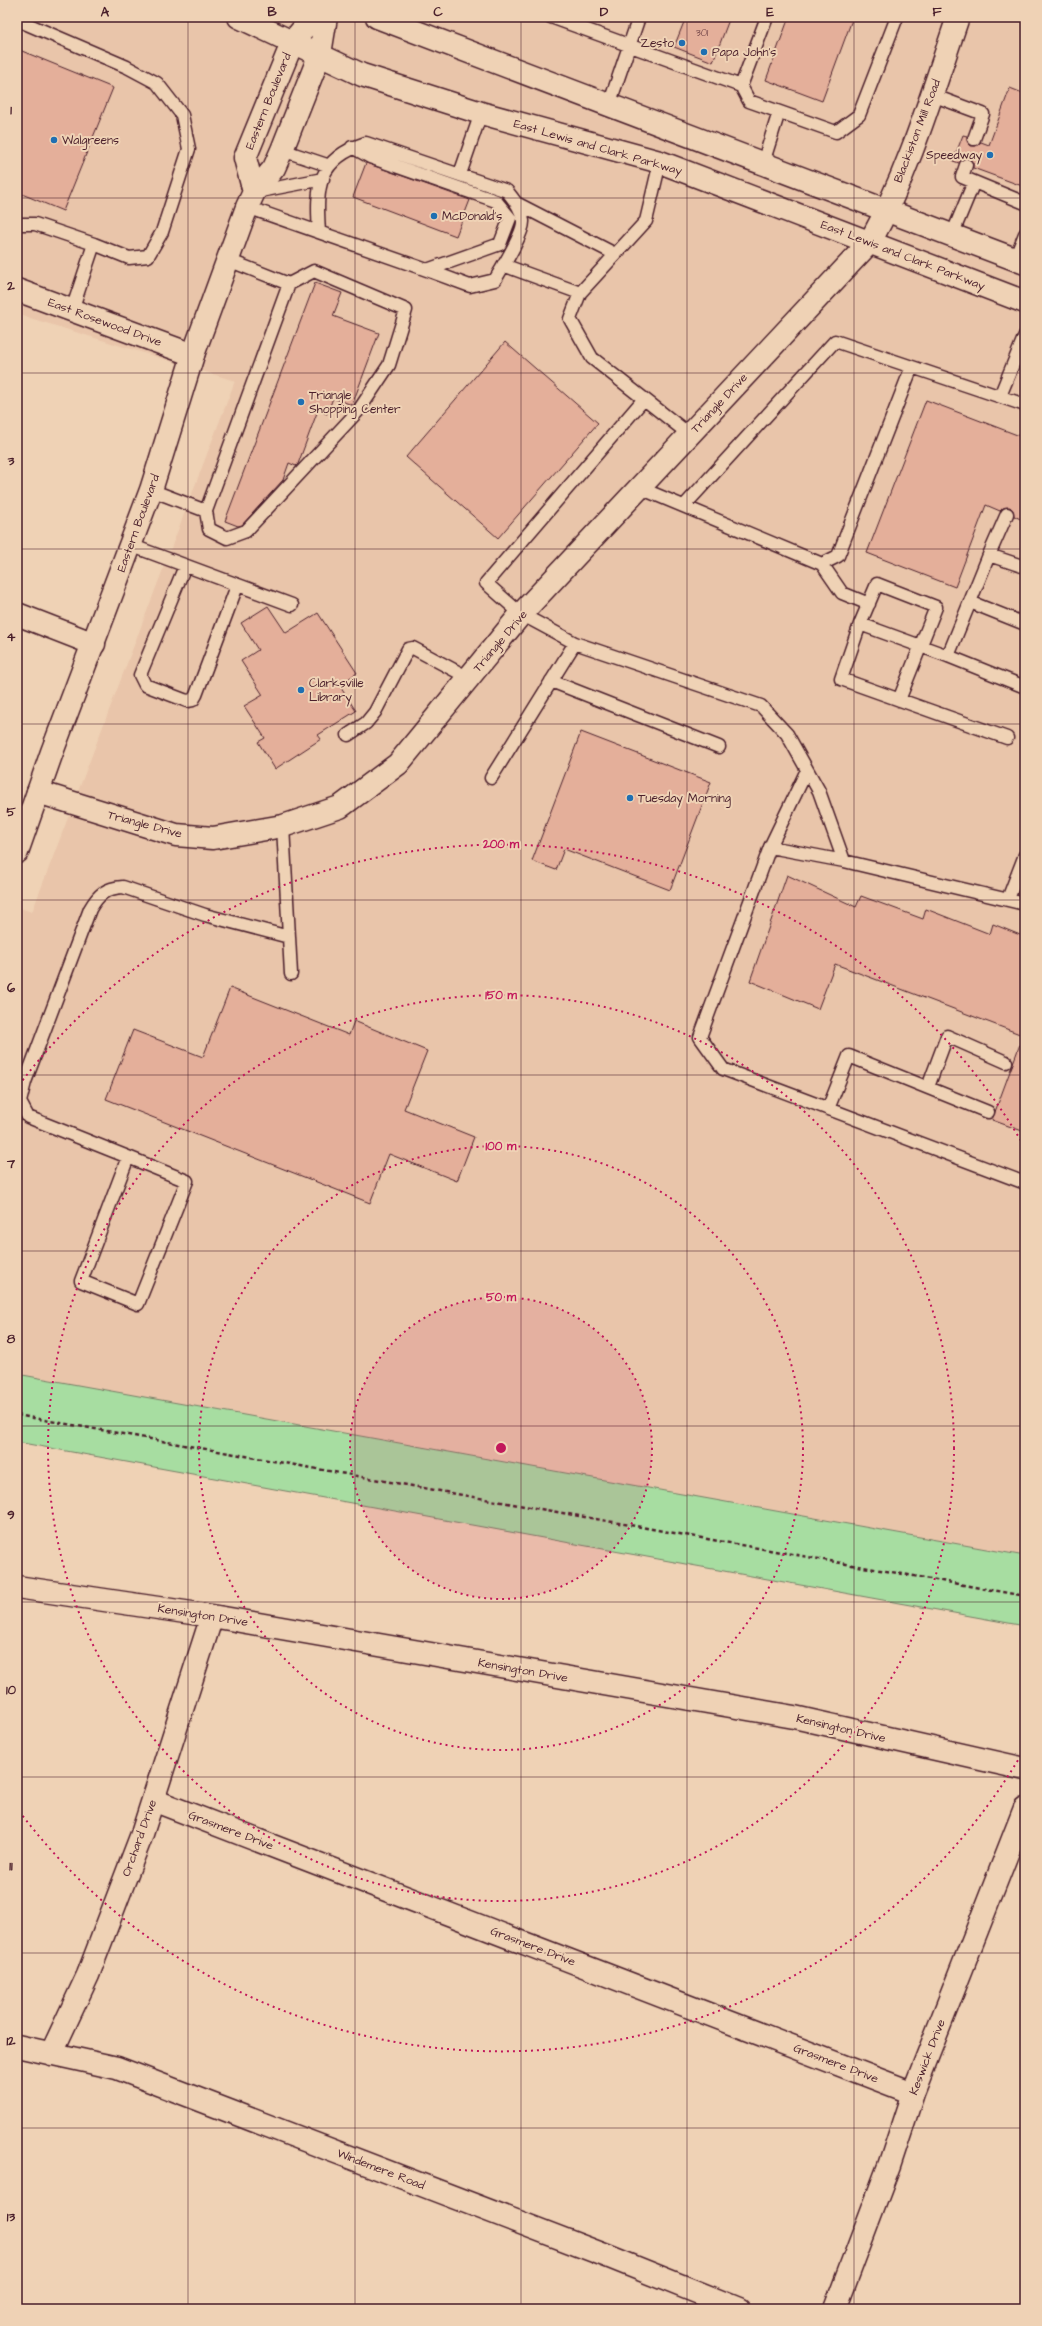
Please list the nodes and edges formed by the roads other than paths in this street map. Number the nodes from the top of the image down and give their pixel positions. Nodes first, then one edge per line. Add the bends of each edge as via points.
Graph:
1 (239, 17) edge
2 (313, 17) edge
3 (326, 17) edge
4 (378, 17) edge
5 (551, 17) edge
6 (639, 17) edge
7 (768, 17) edge
8 (897, 17) edge
9 (958, 17) edge
10 (20, 22) edge
11 (293, 41) junction
12 (629, 46) junction
13 (320, 54) junction
14 (741, 86) junction
15 (932, 95) junction
16 (609, 105) junction
17 (780, 112) junction
18 (481, 113) junction
19 (974, 139) dead end
20 (352, 147) junction
21 (282, 150) junction
22 (660, 162) junction
23 (763, 163) junction
24 (327, 165) junction
25 (966, 165) dead end
26 (460, 174) junction
27 (323, 179) junction
28 (974, 182) junction
29 (251, 199) junction
30 (1025, 203) edge
31 (518, 204) junction
32 (888, 210) junction
33 (17, 224) edge
34 (319, 232) junction
35 (1025, 234) edge
36 (952, 235) junction
37 (870, 242) junction
38 (94, 244) junction
39 (615, 254) junction
40 (228, 260) junction
41 (1020, 261) edge
42 (503, 265) junction
43 (427, 270) junction
44 (289, 284) junction
45 (17, 290) edge
46 (580, 293) junction
47 (1025, 302) edge
48 (72, 310) junction
49 (1025, 335) edge
50 (193, 355) junction
51 (912, 369) junction
52 (1000, 396) junction
53 (644, 399) junction
54 (1025, 405) edge
55 (690, 434) junction
56 (640, 488) junction
57 (151, 490) junction
58 (684, 506) junction
59 (206, 511) junction
60 (1007, 514) dead end
61 (130, 545) junction
62 (989, 555) junction
63 (822, 564) junction
64 (185, 566) junction
65 (1025, 567) edge
66 (237, 586) junction
67 (970, 602) junction
68 (869, 604) junction
69 (292, 605) dead end
70 (17, 614) edge
71 (522, 614) junction
72 (860, 624) junction
73 (1025, 624) edge
74 (575, 643) junction
75 (94, 644) junction
76 (921, 646) junction
77 (948, 656) junction
78 (469, 678) junction
79 (551, 681) junction
80 (1025, 688) edge
81 (900, 700) junction
82 (348, 736) dead end
83 (1007, 738) dead end
84 (719, 747) dead end
85 (807, 770) junction
86 (491, 778) dead end
87 (38, 792) junction
88 (283, 826) junction
89 (770, 847) junction
90 (17, 852) edge
91 (1025, 855) edge
92 (844, 861) junction
93 (1008, 899) junction
94 (1025, 904) edge
95 (289, 937) junction
96 (291, 974) dead end
97 (1006, 1062) dead end
98 (928, 1087) junction
99 (828, 1109) junction
100 (988, 1112) dead end
101 (128, 1157) junction
102 (1025, 1183) edge
103 (17, 1587) edge
104 (212, 1616) junction
105 (1025, 1768) edge
106 (153, 1800) junction
107 (1025, 1808) edge
108 (17, 2046) edge
109 (51, 2054) junction
110 (913, 2093) junction
111 (740, 2309) edge
112 (835, 2309) edge

1 - 11 street, East Lewis and Clark Parkway
2 - 11 street, Eastern Boulevard
3 - 13 street, Eastern Boulevard
4 - 16 street
5 - 12 lane
6 - 12 lane
7 - 14 lane
8 - 17 lane via 859,115 836,132
9 - 15 street, Blackiston Mill Road
10 - 38 lane via 127,67 157,83 182,115 188,149 162,232 148,256 128,258
11 - 13 street, East Lewis and Clark Parkway
11 - 29 street, Eastern Boulevard via 245,158
12 - 14 lane
12 - 16 lane
13 - 18 street, East Lewis and Clark Parkway via 362,75
13 - 21 street, Eastern Boulevard
14 - 17 lane via 748,101
15 - 19 lane via 983,114
15 - 32 street, Blackiston Mill Road
16 - 23 street
17 - 23 lane
18 - 22 street, East Lewis and Clark Parkway
18 - 26 lane
20 - 24 lane
20 - 26 lane via 366,143
20 - 43 lane via 370,157 496,200 510,218 500,244
21 - 24 lane
21 - 29 street, Eastern Boulevard via 274,168
22 - 37 street, East Lewis and Clark Parkway
22 - 39 lane via 646,221
23 - 32 street
24 - 27 lane
25 - 28 lane via 962,177
26 - 31 lane via 508,191
27 - 29 lane
27 - 34 lane via 317,199
28 - 30 lane
28 - 36 lane
29 - 34 lane
29 - 40 street, Eastern Boulevard
31 - 39 lane
31 - 42 lane via 524,222 515,245
32 - 36 street
32 - 37 street, Blackiston Mill Road
33 - 38 lane via 35,224
34 - 43 lane
35 - 41 lane
36 - 41 street
37 - 47 street, East Lewis and Clark Parkway
37 - 55 street, Triangle Drive
38 - 48 lane
39 - 46 lane
40 - 44 lane
40 - 50 street, Eastern Boulevard
42 - 43 lane via 495,280 470,286
42 - 46 lane
44 - 59 lane
44 - 59 lane via 314,271 406,310 389,365 359,410 246,530 228,538 210,529
45 - 48 street, East Rosewood Drive
46 - 53 lane via 570,319 592,358
48 - 50 street, East Rosewood Drive
49 - 52 lane
50 - 57 street, Eastern Boulevard
51 - 52 lane
51 - 58 lane via 835,341
51 - 63 lane via 838,556
52 - 54 lane
53 - 55 lane
53 - 71 lane via 486,583
55 - 56 street, Triangle Drive
56 - 58 lane
56 - 71 street, Triangle Drive
57 - 59 lane
57 - 61 street, Eastern Boulevard
58 - 63 lane
60 - 62 lane
61 - 64 lane
61 - 75 street, Eastern Boulevard
62 - 65 lane
62 - 67 lane
63 - 68 lane via 842,593
64 - 66 lane
64 - 66 lane via 140,675 145,685 187,701 193,700
66 - 69 lane
67 - 73 lane
67 - 77 lane
68 - 72 lane
68 - 76 lane via 877,584 936,607
70 - 75 street
71 - 74 lane
71 - 78 street, Triangle Drive
72 - 76 lane
72 - 81 lane via 841,679
74 - 79 lane
74 - 85 lane via 761,706 787,734
75 - 87 street, Eastern Boulevard
76 - 77 lane
76 - 81 lane
77 - 80 lane
78 - 82 lane via 413,648 408,649 375,712 366,723
78 - 88 street, Triangle Drive via 398,764 340,807
79 - 84 lane
79 - 86 lane
81 - 83 lane
85 - 89 lane
85 - 92 lane via 819,791
87 - 88 street, Triangle Drive via 176,835 213,838
87 - 90 street, Eastern Boulevard
88 - 95 lane
89 - 92 lane
89 - 99 lane via 700,1037 723,1069
91 - 93 lane
92 - 93 lane
93 - 94 lane
95 - 96 lane
95 - 101 lane via 205,915 123,887 110,888 98,895 90,909 25,1082 20,1102 28,1117
97 - 98 lane via 947,1036
98 - 99 lane via 849,1056
98 - 100 lane
99 - 102 lane
101 - 101 lane via 81,1281 138,1304 187,1181
103 - 104 street, Kensington Drive
104 - 105 street, Kensington Drive via 794,1717
104 - 106 street, Orchard Drive
106 - 109 street, Orchard Drive via 88,1976
106 - 110 street, Grasmere Drive
107 - 110 street, Keswick Drive
108 - 109 street, Windemere Road
109 - 111 street, Windemere Road via 116,2068
110 - 112 street, Keswick Drive via 889,2166

